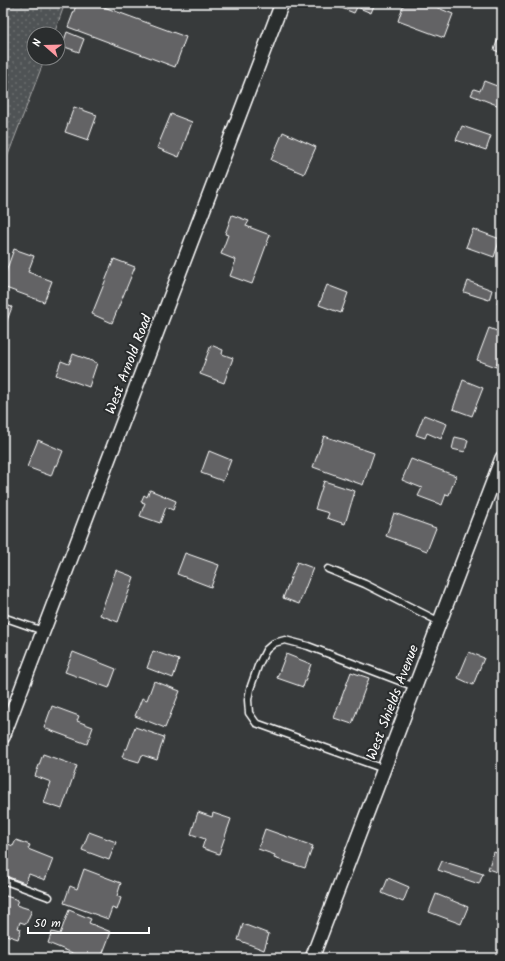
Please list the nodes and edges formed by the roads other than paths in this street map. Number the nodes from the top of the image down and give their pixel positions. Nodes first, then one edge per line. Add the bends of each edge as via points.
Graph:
1 (282, 3) edge
2 (502, 458) edge
3 (328, 569) dead end
4 (3, 616) edge
5 (440, 622) junction
6 (43, 631) junction
7 (415, 687) junction
8 (3, 737) edge
9 (384, 769) junction
10 (3, 880) edge
11 (49, 897) dead end
12 (312, 958) edge

1 - 6 street, West Arnold Road
2 - 5 street, West Shields Avenue
3 - 5 lane via 365,584
4 - 6 lane
5 - 7 street, West Shields Avenue
6 - 8 street, West Arnold Road
7 - 9 street, West Shields Avenue
7 - 9 lane via 308,646 285,640 274,643 266,650 258,666 248,700 249,713 256,723
9 - 12 street, West Shields Avenue
10 - 11 lane

